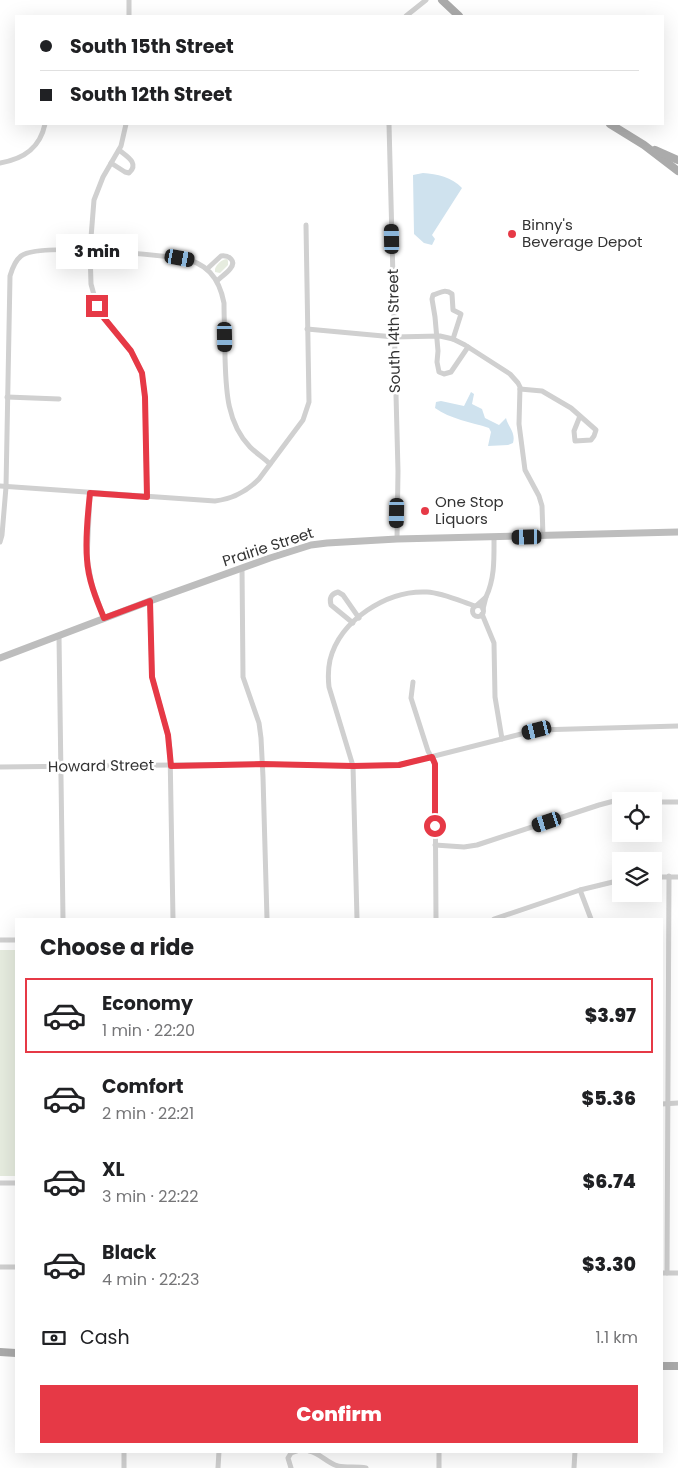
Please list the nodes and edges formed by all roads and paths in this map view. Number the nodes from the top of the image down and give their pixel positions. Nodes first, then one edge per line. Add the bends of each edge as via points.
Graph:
1 (129, 0) edge
2 (426, 0) edge
3 (442, 0) edge
4 (129, 15) edge
5 (407, 15) edge
6 (458, 15) edge
7 (45, 125) edge
8 (126, 125) edge
9 (389, 125) edge
10 (612, 125) edge
11 (644, 145) junction
12 (118, 150) junction
13 (678, 160) edge
14 (0, 163) edge
15 (111, 163) junction
16 (678, 171) edge
17 (306, 225) dead end
18 (90, 250) junction
19 (207, 269) junction
20 (217, 281) junction
21 (307, 329) junction
22 (437, 336) junction
23 (394, 337) junction
24 (453, 339) junction
25 (468, 347) junction
26 (520, 389) junction
27 (7, 397) junction
28 (59, 399) dead end
29 (580, 416) junction
30 (270, 464) junction
31 (3, 486) edge
32 (90, 493) junction
33 (147, 497) junction
34 (678, 532) edge
35 (543, 536) junction
36 (494, 537) junction
37 (397, 539) junction
38 (0, 542) edge
39 (242, 568) junction
40 (486, 597) junction
41 (150, 601) junction
42 (461, 602) junction
43 (476, 606) junction
44 (478, 613) junction
45 (104, 618) junction
46 (359, 618) junction
47 (354, 623) junction
48 (59, 636) junction
49 (0, 658) edge
50 (413, 682) dead end
51 (678, 726) edge
52 (502, 739) junction
53 (432, 757) junction
54 (262, 764) junction
55 (171, 766) junction
56 (353, 766) junction
57 (0, 767) edge
58 (60, 767) junction
59 (612, 801) edge
60 (662, 802) edge
61 (678, 802) edge
62 (435, 845) junction
63 (662, 876) edge
64 (669, 876) junction
65 (678, 877) edge
66 (612, 882) edge
67 (580, 890) junction
68 (63, 918) edge
69 (172, 918) edge
70 (267, 918) edge
71 (357, 918) edge
72 (436, 918) edge
73 (497, 918) edge
74 (591, 918) edge
75 (0, 940) edge
76 (15, 940) edge
77 (664, 1103) edge
78 (678, 1103) edge
79 (0, 1183) edge
80 (15, 1183) edge
81 (0, 1267) edge
82 (15, 1267) edge
83 (664, 1273) edge
84 (678, 1273) edge
85 (0, 1352) edge
86 (15, 1352) edge
87 (663, 1366) edge
88 (678, 1366) edge
89 (124, 1453) edge
90 (219, 1453) edge
91 (293, 1453) edge
92 (316, 1453) edge
93 (439, 1453) edge
94 (575, 1453) edge
95 (124, 1468) edge
96 (218, 1468) edge
97 (291, 1468) edge
98 (366, 1468) edge
99 (439, 1468) edge
100 (574, 1468) edge

1 - 4 street
2 - 5 street
3 - 6 main road
7 - 14 street via 39,140 25,155
8 - 12 street
9 - 23 street, South 14th Street
10 - 11 main road
11 - 13 main road
11 - 16 main road
12 - 15 street
12 - 15 street via 133,162 133,170 125,172
15 - 18 street via 94,200
17 - 21 street
18 - 19 street via 180,258
18 - 27 street via 33,251 21,256 12,269
18 - 33 street via 91,284 97,306 131,351 142,373
19 - 20 street
19 - 20 street via 221,256 231,258 232,267
20 - 30 street via 224,303 226,387 231,414 250,447
21 - 23 street
21 - 30 street via 308,410
22 - 23 street
22 - 24 street
22 - 24 street via 432,299 441,291 448,292 452,294 453,310 461,314
22 - 25 street via 438,372 451,372
23 - 37 street, South 14th Street
24 - 25 street
25 - 26 street via 510,374
26 - 29 street via 542,391
26 - 35 street via 519,424 525,470 542,506
27 - 28 street
27 - 31 street
29 - 29 street via 596,430 591,440 575,440 574,431
30 - 33 street via 251,487 225,500
31 - 32 street
31 - 38 street
32 - 33 street
32 - 45 street via 87,559
34 - 35 street, Prairie Street
35 - 36 street, Prairie Street
36 - 37 street, Prairie Street
36 - 40 street via 493,573
37 - 39 street, Prairie Street via 311,545
39 - 41 street, Prairie Street
39 - 54 street via 243,677 259,723
40 - 43 street
40 - 44 street
41 - 45 street, Prairie Street
41 - 55 street via 152,677 168,735
42 - 43 street
42 - 44 street
42 - 46 street via 429,592 408,593 386,599
43 - 44 street via 472,608
43 - 44 street via 481,606
44 - 52 street via 494,643 495,697
45 - 48 street, Prairie Street
46 - 47 street
46 - 47 street via 343,595 333,594 331,605
47 - 56 street via 337,643 328,676 331,697
48 - 49 street, Prairie Street
48 - 58 street
50 - 53 street via 411,698
51 - 52 street, Howard Street via 537,730
52 - 53 street, Howard Street
53 - 56 street, Howard Street via 399,765
53 - 62 street via 435,764
54 - 55 street, Howard Street
54 - 56 street, Howard Street
54 - 70 street
55 - 58 street, Howard Street
55 - 69 street
56 - 71 street
57 - 58 street, Howard Street
58 - 68 street
59 - 62 street via 476,845
60 - 61 street
62 - 72 street
63 - 64 street
64 - 65 street
64 - 77 street
66 - 67 street
67 - 73 street
67 - 74 street
75 - 76 street
77 - 78 street
77 - 83 street
79 - 80 street
81 - 82 street
83 - 84 street
85 - 86 main road
87 - 88 main road
89 - 95 street
90 - 96 street
91 - 97 street via 288,1458
92 - 98 street via 338,1466
93 - 99 street
94 - 100 street

